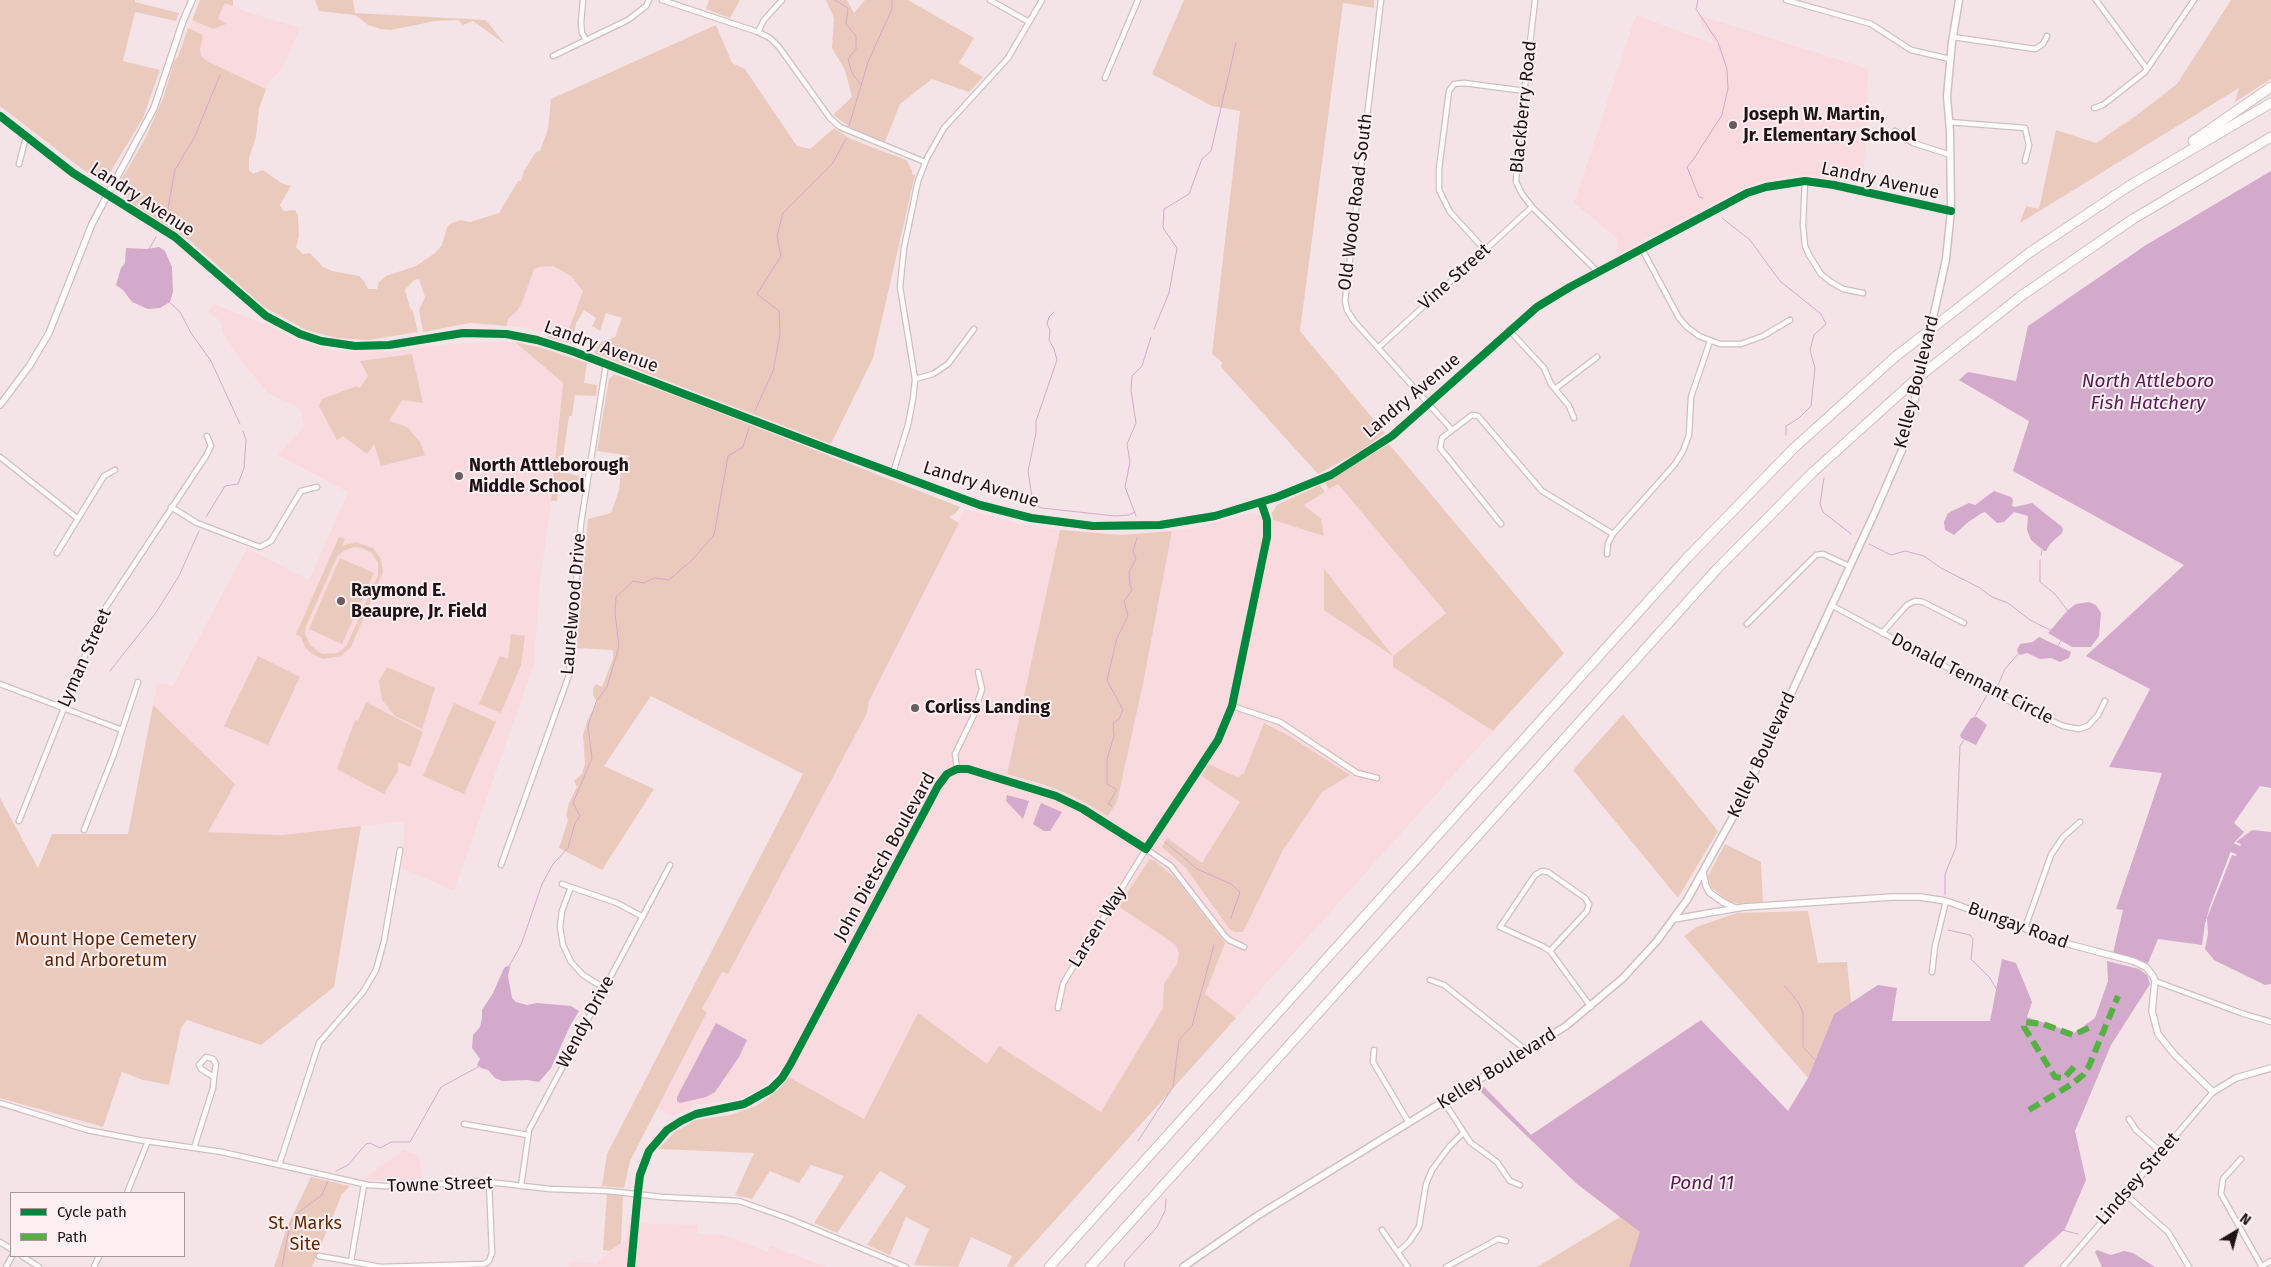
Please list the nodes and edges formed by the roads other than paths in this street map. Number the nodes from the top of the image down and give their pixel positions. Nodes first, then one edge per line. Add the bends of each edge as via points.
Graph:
1 (192, 0) edge
2 (583, 0) edge
3 (649, 0) edge
4 (662, 0) edge
5 (782, 0) edge
6 (990, 0) edge
7 (1042, 0) edge
8 (1138, 0) edge
9 (1381, 0) edge
10 (1535, 0) edge
11 (1786, 0) edge
12 (1959, 0) edge
13 (2096, 0) edge
14 (2194, 0) edge
15 (1029, 22) junction
16 (758, 32) junction
17 (2047, 36) dead end
18 (1953, 37) junction
19 (586, 40) junction
20 (553, 56) dead end
21 (1950, 58) junction
22 (2147, 69) junction
23 (1105, 78) dead end
24 (2271, 87) edge
25 (1525, 91) junction
26 (2271, 104) edge
27 (2094, 108) dead end
28 (0, 116) edge
29 (1949, 122) junction
30 (1896, 131) dead end
31 (26, 137) junction
32 (2271, 137) edge
33 (1950, 156) junction
34 (2025, 160) dead end
35 (925, 162) junction
36 (19, 164) dead end
37 (1805, 181) junction
38 (2129, 186) junction
39 (108, 195) junction
40 (1532, 207) junction
41 (1951, 211) junction
42 (1642, 249) junction
43 (1485, 250) junction
44 (1598, 272) junction
45 (1862, 293) dead end
46 (1790, 320) dead end
47 (974, 329) dead end
48 (1510, 330) junction
49 (1710, 341) junction
50 (1378, 347) junction
51 (1596, 357) dead end
52 (606, 364) junction
53 (915, 379) junction
54 (1555, 390) junction
55 (1429, 404) junction
56 (0, 405) edge
57 (1574, 418) dead end
58 (1452, 430) junction
59 (207, 436) dead end
60 (0, 457) edge
61 (115, 470) dead end
62 (893, 473) junction
63 (317, 486) dead end
64 (1261, 502) junction
65 (171, 507) junction
66 (77, 518) junction
67 (1501, 524) dead end
68 (1613, 534) junction
69 (57, 553) dead end
70 (1607, 554) dead end
71 (1849, 566) junction
72 (1831, 606) junction
73 (1964, 623) dead end
74 (1747, 624) dead end
75 (1882, 633) junction
76 (978, 672) dead end
77 (138, 682) dead end
78 (0, 684) edge
79 (2105, 701) dead end
80 (1232, 706) junction
81 (63, 708) junction
82 (122, 730) junction
83 (957, 769) junction
84 (1376, 778) dead end
85 (19, 821) dead end
86 (2080, 822) dead end
87 (84, 830) dead end
88 (1146, 849) junction
89 (400, 850) dead end
90 (501, 865) dead end
91 (670, 865) dead end
92 (1703, 873) junction
93 (562, 884) dead end
94 (571, 887) junction
95 (1946, 901) junction
96 (1737, 908) junction
97 (643, 917) junction
98 (1674, 918) junction
99 (2025, 928) junction
100 (1244, 947) dead end
101 (1550, 951) junction
102 (1932, 972) dead end
103 (1430, 980) dead end
104 (2155, 982) junction
105 (604, 988) junction
106 (1591, 1007) junction
107 (1058, 1008) dead end
108 (2271, 1022) edge
109 (1374, 1050) dead end
110 (1527, 1051) junction
111 (2271, 1068) edge
112 (214, 1077) junction
113 (2214, 1092) junction
114 (1448, 1099) junction
115 (0, 1103) edge
116 (2129, 1119) dead end
117 (1409, 1123) junction
118 (464, 1124) dead end
119 (1463, 1133) junction
120 (528, 1135) junction
121 (148, 1141) junction
122 (194, 1148) junction
123 (2162, 1152) junction
124 (2241, 1159) dead end
125 (279, 1165) junction
126 (488, 1182) junction
127 (364, 1185) junction
128 (1520, 1185) dead end
129 (521, 1186) junction
130 (127, 1192) edge
131 (638, 1194) junction
132 (2125, 1194) junction
133 (1382, 1230) dead end
134 (1506, 1240) dead end
135 (1398, 1252) junction
136 (319, 1256) dead end
137 (24, 1257) edge
138 (351, 1261) junction
139 (2271, 1262) edge
140 (2262, 1266) edge
141 (39, 1267) edge
142 (376, 1267) edge
143 (440, 1267) edge
144 (632, 1267) edge
145 (906, 1267) edge
146 (1049, 1267) edge
147 (1090, 1267) edge
148 (1183, 1267) edge
149 (1408, 1267) edge
150 (1446, 1267) edge
151 (2063, 1267) edge
152 (2189, 1267) edge

1 - 39 street via 154,108
2 - 19 street via 581,23
3 - 19 street via 628,20
4 - 16 street
5 - 16 street
6 - 15 street
7 - 15 street
8 - 23 street
9 - 50 street, Old Wood Road South via 1344,301 1354,321
10 - 25 street, Blackberry Road
11 - 21 street via 1871,24 1911,50
12 - 18 main road, Kelley Boulevard
13 - 22 street
14 - 22 street
15 - 35 street via 1008,58 944,128
16 - 35 street via 779,47 840,127
17 - 18 street via 2043,44 2034,49
18 - 21 main road, Kelley Boulevard
19 - 20 street
21 - 29 main road, Kelley Boulevard
22 - 27 street
24 - 38 highway
25 - 40 street, Blackberry Road via 1515,171 1516,182
25 - 43 street via 1464,83 1454,84 1449,91 1439,190 1450,212
26 - 38 highway
28 - 31 street, Landry Avenue
29 - 33 main road, Kelley Boulevard
29 - 34 street via 2025,128 2029,145
30 - 33 street via 1914,144
31 - 36 street
31 - 39 street, Landry Avenue
32 - 147 highway via 2140,214 2028,291 1915,380 1800,484 1717,569
33 - 41 main road, Kelley Boulevard
35 - 53 street via 904,248 900,286
37 - 41 street, Landry Avenue
37 - 42 street, Landry Avenue via 1747,193
37 - 45 street via 1803,230 1809,255 1821,274 1831,282
38 - 146 highway via 2030,253 1941,320 1856,391 1745,496
39 - 52 street, Landry Avenue via 181,242 266,316 311,338 343,346 363,346 452,334 497,333 548,342
39 - 56 street via 87,234 49,334
40 - 43 street, Vine Street
40 - 44 street, Blackberry Road
41 - 71 main road, Kelley Boulevard, bridge via 1946,259 1902,450
42 - 44 street, Landry Avenue
42 - 49 street via 1683,323
43 - 50 street, Vine Street
44 - 48 street, Landry Avenue via 1553,296
46 - 49 street via 1748,342 1727,345
47 - 53 street via 948,364 933,374
48 - 54 street via 1544,368
48 - 55 street, Landry Avenue
49 - 68 street via 1692,397 1689,435 1684,451
50 - 55 street, Old Wood Road South
51 - 54 street
52 - 62 street, Landry Avenue
52 - 90 street, Laurelwood Drive via 581,523 568,675
53 - 62 street via 910,418
54 - 57 street via 1569,406
55 - 58 street, Old Wood Road South
55 - 64 street, Landry Avenue via 1392,436 1331,474
58 - 67 street via 1442,438 1439,444 1441,451
58 - 68 street via 1475,414 1542,492
59 - 65 street, Lyman Street via 211,446 206,456
60 - 66 street
61 - 66 street via 104,476
62 - 64 street, Landry Avenue via 1006,513 1093,526 1149,526 1188,521
63 - 65 street via 301,491 271,541 260,546 197,523
64 - 80 street via 1267,520 1267,537
65 - 81 street, Lyman Street via 102,613
66 - 69 street
68 - 70 street
71 - 72 main road, Kelley Boulevard
71 - 74 street via 1823,554 1816,555
72 - 75 street, Donald Tennant Circle
72 - 92 main road, Kelley Boulevard via 1739,806
73 - 75 street via 1915,600 1906,605
75 - 79 street, Donald Tennant Circle via 2009,702 2063,726 2079,729 2088,726
76 - 83 street via 982,689 955,754
77 - 82 street
78 - 81 street
80 - 84 street via 1280,722 1357,773
80 - 88 street via 1218,740
81 - 82 street
81 - 85 street, Lyman Street
82 - 87 street
83 - 88 street, John Dietsch Boulevard via 968,769 1070,802
83 - 131 street, John Dietsch Boulevard via 947,774 938,786 782,1078 771,1089 744,1104 696,1114 667,1130 644,1161
86 - 99 street via 2063,837 2051,855
88 - 100 street via 1171,866 1224,935
88 - 107 street, Larsen Way via 1063,984
89 - 125 street via 376,970 319,1043
91 - 97 street, Wendy Drive
92 - 96 street via 1710,893
92 - 98 main road, Kelley Boulevard
93 - 94 street
94 - 97 street via 617,902
94 - 105 street via 562,910 563,946 583,975
95 - 96 street, Bungay Road via 1902,896
95 - 99 street, Bungay Road
95 - 102 street
96 - 98 street, Bungay Road
97 - 105 street, Wendy Drive
98 - 106 main road, Kelley Boulevard via 1641,959
99 - 104 street, Bungay Road via 2086,950 2136,962 2150,971
101 - 101 street via 1500,927 1536,874 1542,871 1548,872 1589,904 1587,911
101 - 106 street
103 - 110 street via 1444,985
104 - 108 street
104 - 113 street via 2152,1012 2158,1034
105 - 120 street, Wendy Drive
106 - 110 main road, Kelley Boulevard
109 - 117 street via 1373,1062
110 - 114 main road, Kelley Boulevard
111 - 113 street via 2236,1078
112 - 112 street via 199,1065 206,1057 216,1064
112 - 122 street
113 - 123 street, Lindsey Street
114 - 117 main road, Kelley Boulevard
114 - 119 street via 1446,1105
115 - 121 street, Towne Street via 88,1130
116 - 123 street via 2133,1127
117 - 148 main road, Kelley Boulevard via 1257,1216
118 - 120 street
119 - 128 street via 1497,1162 1510,1181
119 - 135 street via 1432,1170 1426,1184 1419,1227
120 - 129 street, Wendy Drive
121 - 122 street, Towne Street
121 - 130 street
122 - 125 street, Towne Street
123 - 132 street, Lindsey Street
124 - 140 street via 2223,1180 2221,1194
125 - 127 street, Towne Street
126 - 127 street, Towne Street via 402,1187
126 - 129 street, Towne Street
126 - 143 street via 492,1253 489,1261
127 - 138 street
129 - 131 street, Towne Street
131 - 144 street, John Dietsch Boulevard
131 - 145 street, Towne Street via 739,1201
132 - 151 street, Lindsey Street
132 - 152 street via 2168,1232
133 - 135 street
134 - 150 street via 1498,1239
135 - 149 street
136 - 138 street
137 - 141 street
138 - 142 street
139 - 140 street
142 - 143 street

